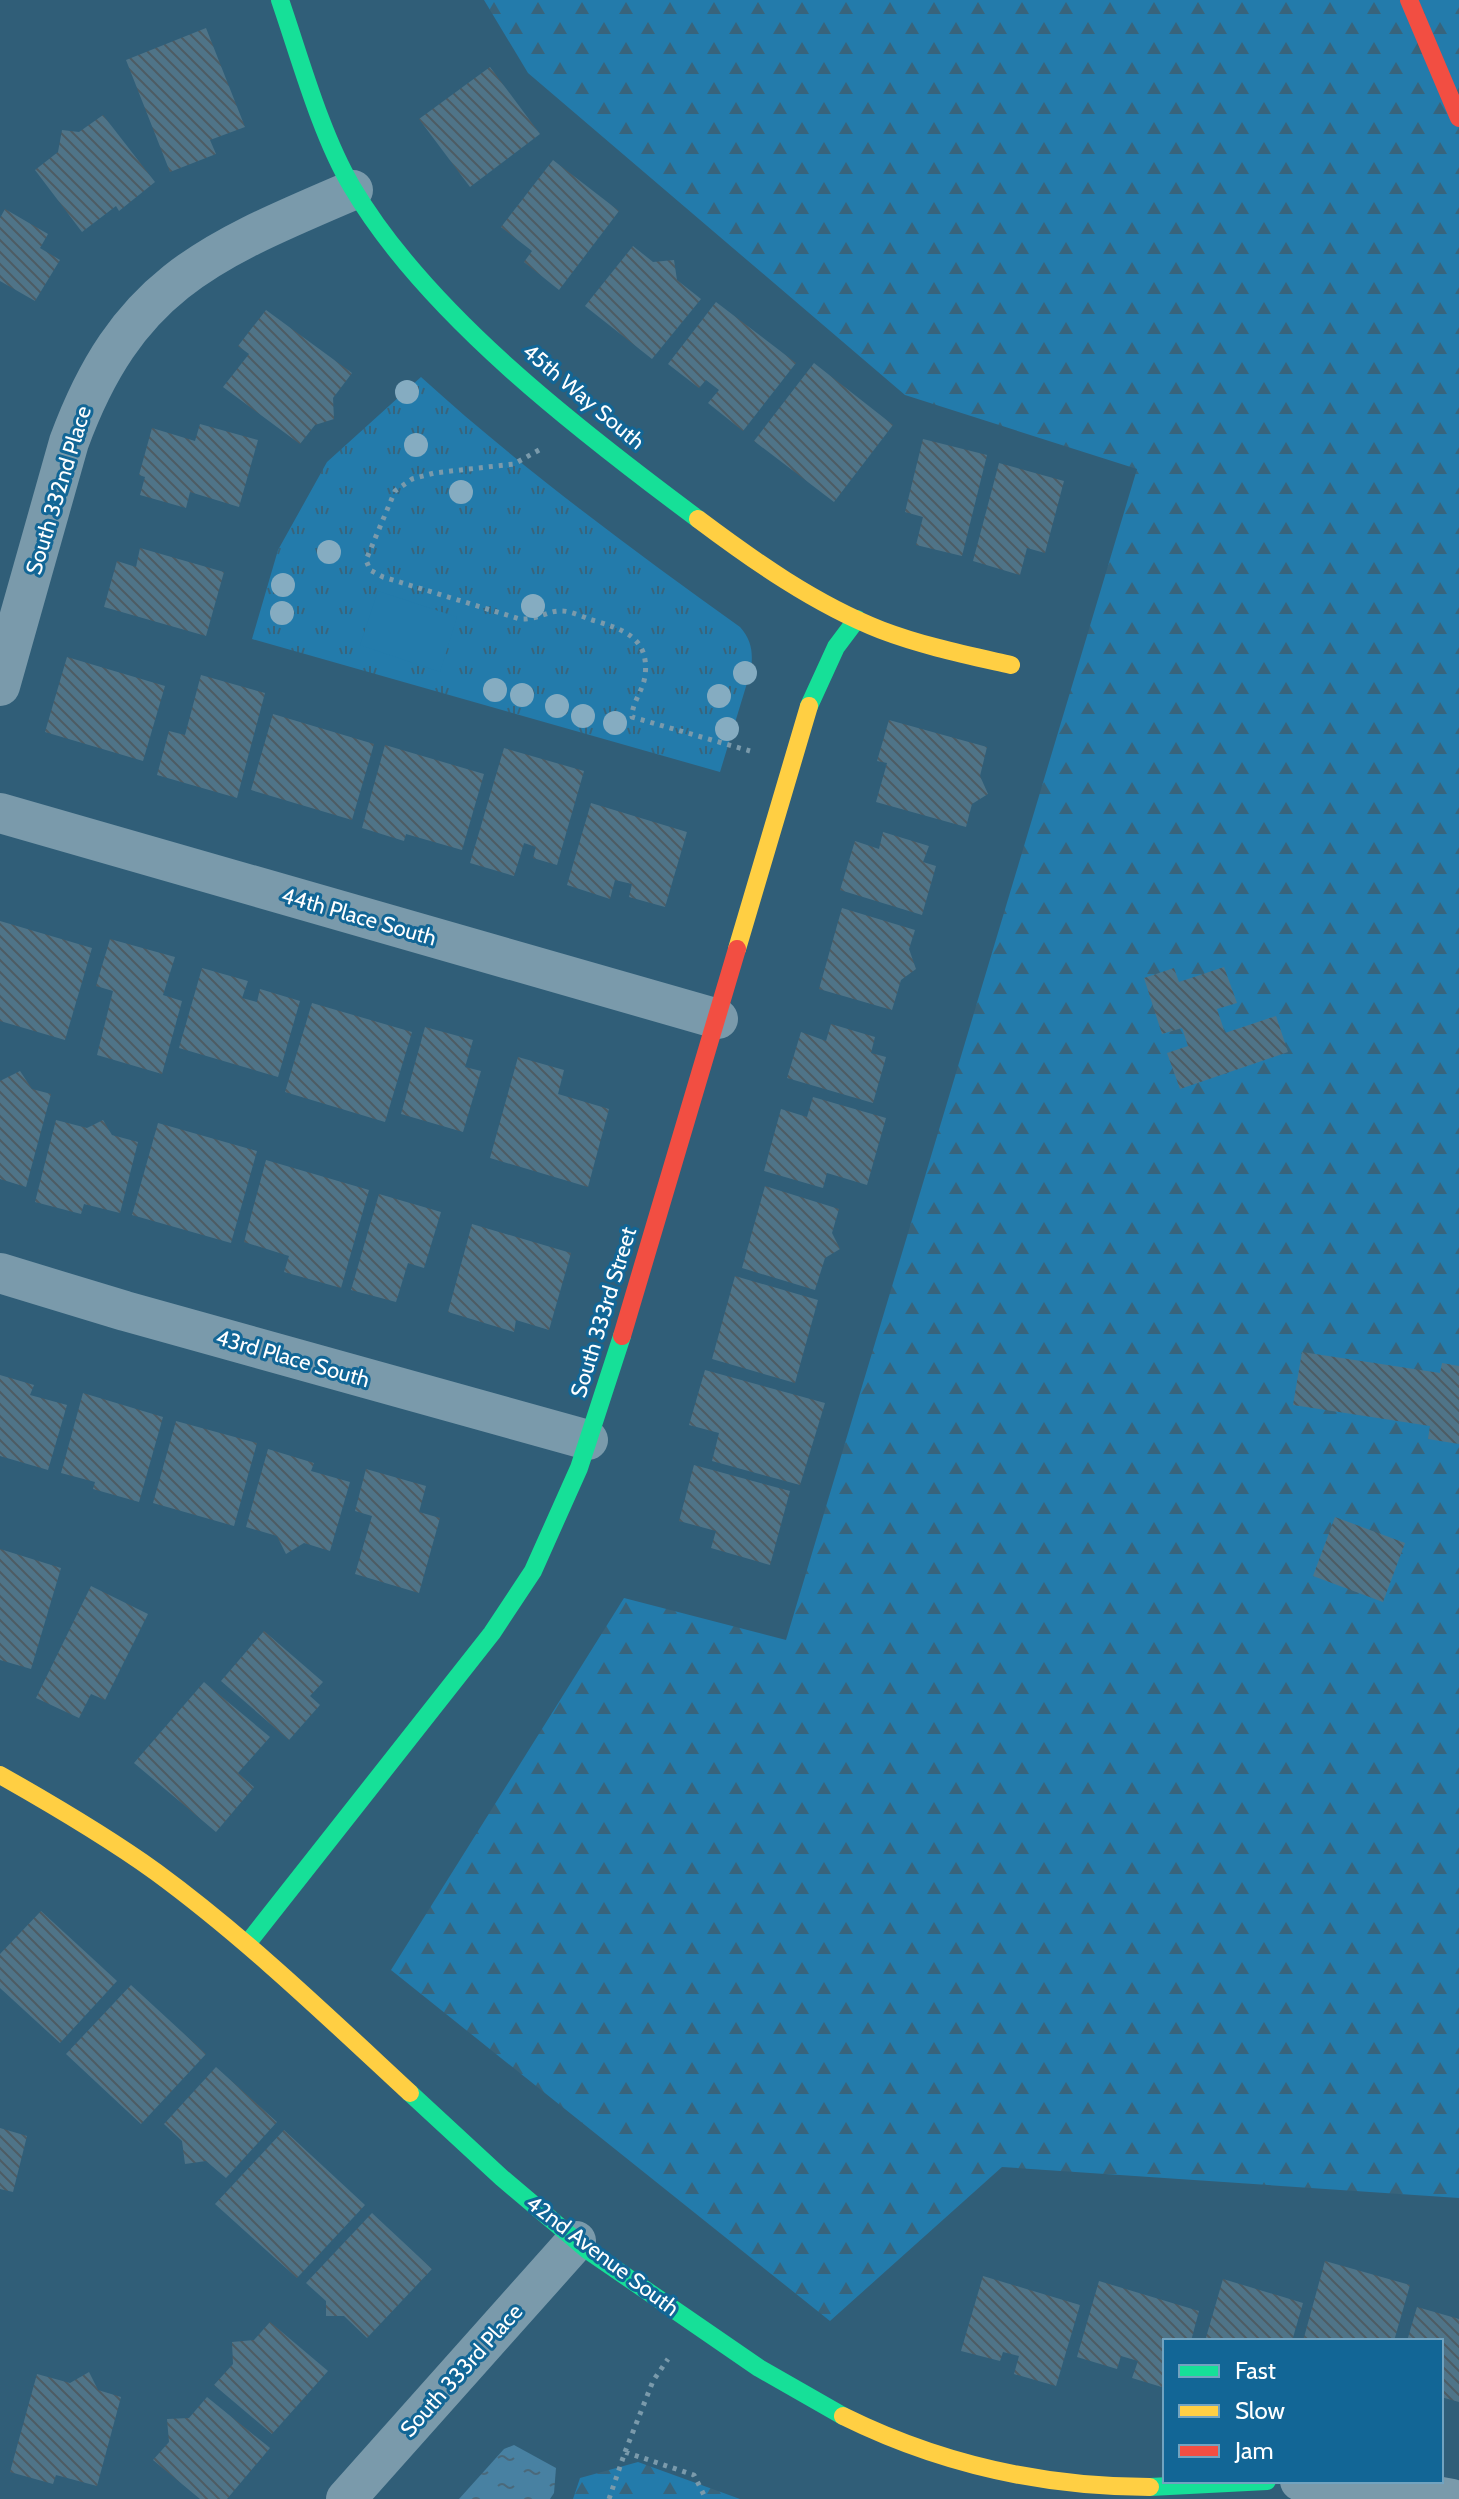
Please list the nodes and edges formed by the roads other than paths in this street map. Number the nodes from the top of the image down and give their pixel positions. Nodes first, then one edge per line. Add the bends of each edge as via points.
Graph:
1 (280, 0) edge
2 (1409, 0) edge
3 (1459, 118) edge
4 (353, 190) junction
5 (857, 619) junction
6 (1011, 665) dead end
7 (0, 686) edge
8 (0, 813) edge
9 (718, 1019) junction
10 (0, 1273) edge
11 (588, 1440) junction
12 (0, 1775) edge
13 (247, 1944) junction
14 (576, 2241) junction
15 (1228, 2483) edge
16 (1326, 2483) edge
17 (346, 2499) edge
18 (1452, 2499) edge

1 - 4 main road, 45th Way South via 321,119
2 - 3 main road
4 - 5 main road, 45th Way South via 420,277 580,427 718,534
4 - 7 street, South 332nd Place via 212,256 167,287 128,328 103,365 74,428
5 - 6 main road, 45th Way South via 915,643
5 - 9 main road, South 333rd Street via 845,631 813,694
8 - 9 street, 44th Place South
9 - 11 main road, South 333rd Street
10 - 11 street, 43rd Place South
11 - 13 main road, South 333rd Street via 549,1541 513,1602
12 - 13 main road, 42nd Avenue South via 74,1814 132,1853
13 - 14 main road, 42nd Avenue South
14 - 15 main road, 42nd Avenue South via 771,2375 864,2428 946,2459 1083,2485
14 - 17 street, South 333rd Place
16 - 18 street

